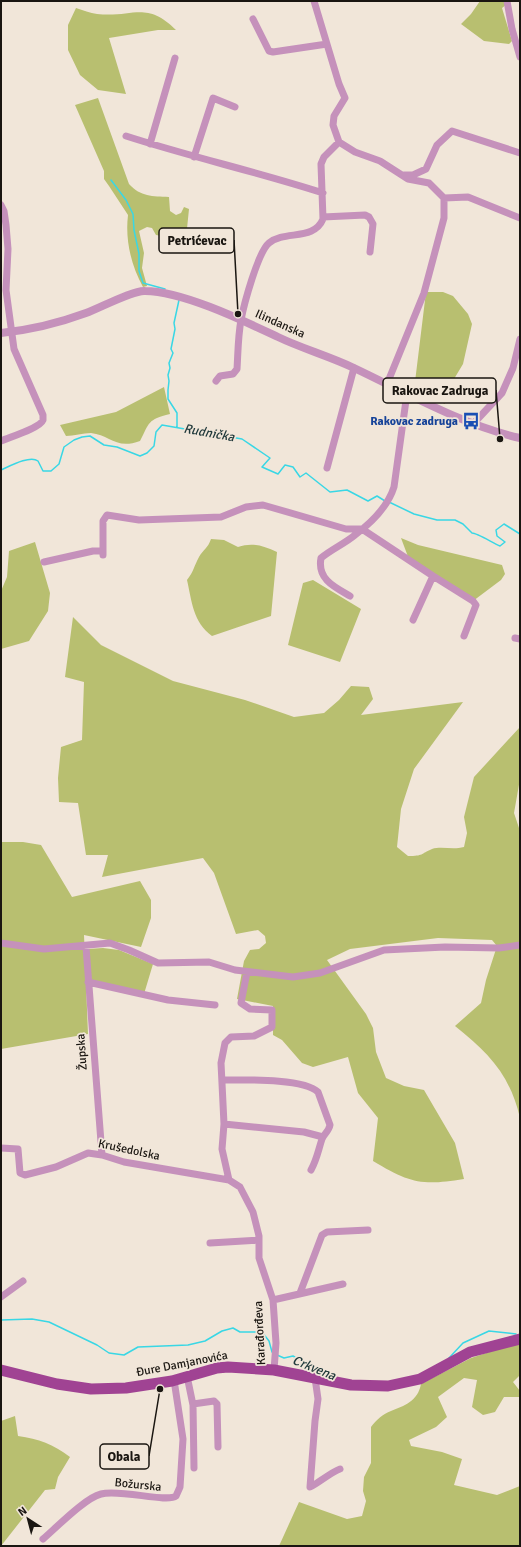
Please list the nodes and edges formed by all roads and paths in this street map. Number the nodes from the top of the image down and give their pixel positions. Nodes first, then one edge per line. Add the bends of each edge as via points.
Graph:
1 (314, 1) edge
2 (507, 1) edge
3 (253, 19) dead end
4 (327, 44) junction
5 (520, 57) edge
6 (175, 58) dead end
7 (235, 107) dead end
8 (126, 136) dead end
9 (339, 142) junction
10 (150, 144) junction
11 (520, 153) edge
12 (194, 157) junction
13 (401, 174) junction
14 (323, 193) junction
15 (444, 198) junction
16 (1, 205) edge
17 (323, 217) junction
18 (520, 218) edge
19 (4, 249) edge
20 (370, 252) dead end
21 (241, 320) junction
22 (13, 332) junction
23 (1, 333) edge
24 (520, 339) edge
25 (354, 368) junction
26 (216, 381) dead end
27 (387, 384) junction
28 (407, 393) junction
29 (473, 424) junction
30 (520, 438) edge
31 (1, 441) edge
32 (327, 468) dead end
33 (362, 529) junction
34 (44, 562) dead end
35 (432, 576) junction
36 (350, 596) dead end
37 (413, 620) dead end
38 (464, 636) dead end
39 (1, 943) edge
40 (520, 945) edge
41 (86, 947) junction
42 (247, 972) junction
43 (88, 982) junction
44 (215, 1005) dead end
45 (223, 1080) junction
46 (224, 1124) junction
47 (322, 1137) junction
48 (1, 1148) edge
49 (102, 1155) junction
50 (311, 1170) dead end
51 (230, 1180) junction
52 (368, 1230) dead end
53 (259, 1240) junction
54 (210, 1243) dead end
55 (23, 1281) dead end
56 (343, 1284) dead end
57 (300, 1293) junction
58 (1, 1297) edge
59 (273, 1300) junction
60 (520, 1339) edge
61 (275, 1365) junction
62 (1, 1370) edge
63 (187, 1376) junction
64 (315, 1378) junction
65 (174, 1380) junction
66 (193, 1404) junction
67 (218, 1447) dead end
68 (194, 1468) dead end
69 (340, 1468) dead end
70 (43, 1539) dead end

1 - 4 street
2 - 5 street
3 - 4 street via 269,51
4 - 9 street via 345,98 333,121
6 - 10 street
7 - 12 street via 213,98
8 - 10 street
9 - 13 street
9 - 14 street via 322,160
10 - 12 street
11 - 13 street via 452,131 438,145 426,169 413,175
12 - 14 street
13 - 15 street via 429,183
14 - 17 street
15 - 18 street via 468,197
15 - 27 street via 444,218 433,264
16 - 19 street via 4,211
17 - 20 street via 369,217 373,224
17 - 21 street via 314,230 275,240 264,249
19 - 22 street via 6,290
21 - 22 street, Ilindanska via 179,298 150,291 138,291 85,314
21 - 25 street, Ilindanska
21 - 26 street via 237,369 233,374 220,376
22 - 23 street, Ilindanska
22 - 31 street via 15,353 43,414 43,420 40,425
24 - 29 street via 513,368 502,393
25 - 27 street, Ilindanska
25 - 32 street
27 - 28 street, Ilindanska
28 - 29 street, Ilindanska
28 - 33 street via 394,487 386,504
29 - 30 street, Ilindanska
33 - 34 street via 346,529 263,505 246,507 221,517 139,520 111,514 104,517 103,521 103,553 93,551
33 - 35 street
33 - 36 street via 321,558 319,567 331,585
35 - 37 street
35 - 38 street via 476,605
39 - 41 street via 44,949
40 - 42 street via 499,948 384,950 320,973 293,977
41 - 42 street via 110,943 158,963 209,962
41 - 43 street, Župska
42 - 45 street, Karađorđeva via 241,1003 250,1009 272,1010 272,1027 254,1036 231,1036 227,1039 221,1063
43 - 44 street via 168,1000
43 - 49 street, Župska
45 - 46 street, Karađorđeva
45 - 47 street via 283,1082 314,1088 321,1096 330,1125
46 - 47 street via 304,1132
46 - 51 street, Karađorđeva via 222,1149
47 - 50 street via 319,1156
48 - 49 street, Krušedolska via 18,1149 20,1174 25,1175 56,1167 88,1153
49 - 51 street, Krušedolska via 124,1162
51 - 53 street, Karađorđeva via 240,1187 253,1212
52 - 57 street via 327,1232 322,1235
53 - 54 street
53 - 59 street, Karađorđeva via 259,1258
55 - 58 street
56 - 57 street
57 - 59 street
59 - 61 street, Karađorđeva
60 - 64 main road, Karađorđeva via 470,1352 420,1379 404,1383 388,1386 351,1385
61 - 63 main road, Đure Damjanovića via 217,1368
61 - 64 main road, Karađorđeva
62 - 65 main road, Đure Damjanovića via 57,1384 91,1389 126,1388
63 - 65 main road, Đure Damjanovića
63 - 66 street
64 - 69 street via 318,1399 310,1487
65 - 70 street, Božurska via 183,1439 180,1487 176,1496 167,1499 128,1493 99,1494
66 - 67 street via 211,1401 217,1404
66 - 68 street

